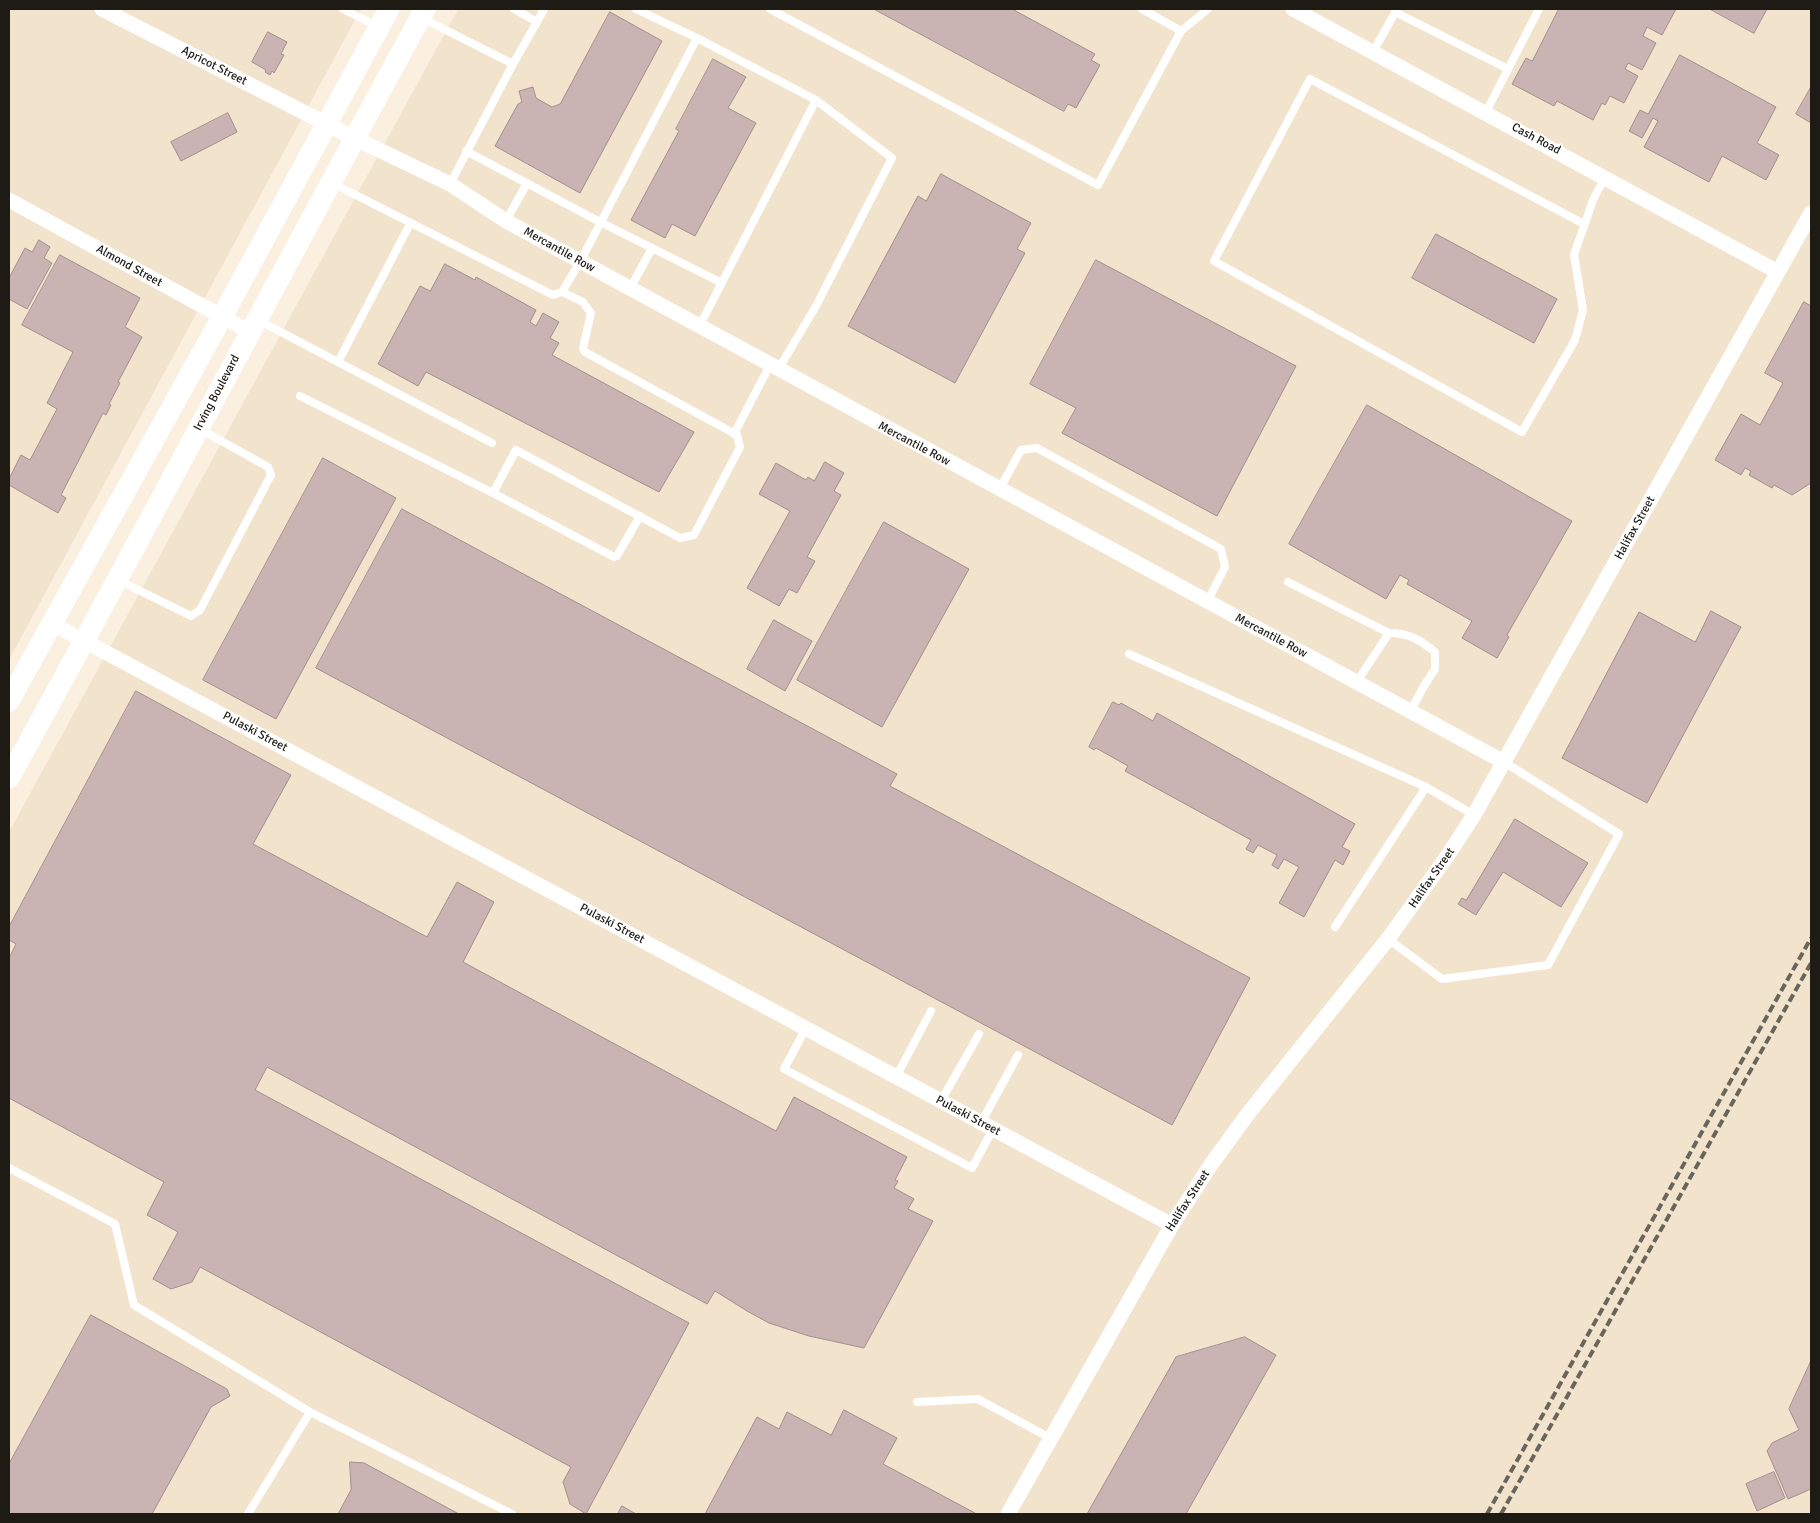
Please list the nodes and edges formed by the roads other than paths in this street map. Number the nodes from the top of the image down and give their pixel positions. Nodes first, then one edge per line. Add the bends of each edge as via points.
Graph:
1 (102, 9) edge
2 (343, 9) edge
3 (514, 9) edge
4 (544, 9) edge
5 (636, 9) edge
6 (770, 9) edge
7 (1142, 9) edge
8 (1208, 9) edge
9 (1293, 9) edge
10 (1539, 9) edge
11 (1396, 10) edge
12 (423, 13) edge
13 (384, 18) edge
14 (537, 22) junction
15 (1181, 31) junction
16 (697, 38) junction
17 (1373, 52) junction
18 (513, 64) junction
19 (1508, 69) junction
20 (816, 100) junction
21 (1486, 112) junction
22 (326, 124) junction
23 (354, 138) junction
24 (466, 151) junction
25 (1605, 177) junction
26 (330, 182) junction
27 (527, 183) junction
28 (450, 184) junction
29 (9, 200) edge
30 (1811, 213) edge
31 (506, 221) junction
32 (600, 222) junction
33 (410, 224) junction
34 (1584, 224) junction
35 (652, 248) junction
36 (580, 262) junction
37 (1778, 272) junction
38 (722, 283) junction
39 (630, 289) junction
40 (562, 292) junction
41 (222, 317) junction
42 (253, 326) junction
43 (699, 327) junction
44 (338, 362) junction
45 (774, 367) junction
46 (300, 396) dead end
47 (198, 428) junction
48 (734, 434) junction
49 (492, 443) dead end
50 (999, 490) junction
51 (493, 493) junction
52 (640, 516) junction
53 (117, 580) junction
54 (1288, 582) dead end
55 (1207, 602) junction
56 (51, 623) junction
57 (1389, 633) junction
58 (85, 641) junction
59 (1129, 654) dead end
60 (1356, 683) junction
61 (9, 701) edge
62 (1410, 712) junction
63 (1504, 762) junction
64 (9, 778) edge
65 (1426, 787) junction
66 (1474, 815) junction
67 (1335, 927) dead end
68 (1388, 939) junction
69 (930, 1011) dead end
70 (806, 1028) junction
71 (979, 1034) dead end
72 (1018, 1055) dead end
73 (896, 1077) junction
74 (941, 1101) junction
75 (987, 1126) junction
76 (9, 1168) edge
77 (1172, 1225) junction
78 (917, 1402) dead end
79 (310, 1412) junction
80 (1050, 1438) junction
81 (248, 1514) edge
82 (512, 1514) edge
83 (1008, 1514) edge

1 - 22 street, Apricot Street
2 - 13 lane
3 - 14 lane
4 - 14 lane
5 - 16 lane
6 - 15 lane via 1098,185
7 - 15 lane
8 - 15 lane
9 - 17 street, Cash Road
10 - 19 lane
11 - 17 lane
11 - 19 lane
12 - 18 lane
12 - 23 main road, Irving Boulevard
13 - 22 main road
14 - 18 lane
16 - 20 lane
16 - 32 lane
17 - 21 street, Cash Road
18 - 24 lane
19 - 21 lane
20 - 38 lane
20 - 45 lane via 892,158 816,306
21 - 25 street, Cash Road
22 - 23 street, Mercantile Row
22 - 41 main road
23 - 26 main road, Irving Boulevard
23 - 28 street, Mercantile Row
24 - 27 lane
24 - 28 lane
25 - 34 lane
25 - 37 street, Cash Road
26 - 33 lane
26 - 42 main road, Irving Boulevard
27 - 31 lane
27 - 32 lane
28 - 31 street, Mercantile Row
29 - 41 street, Almond Street
30 - 37 street, Halifax Street
31 - 36 street, Mercantile Row
32 - 35 lane
32 - 36 lane
33 - 40 lane via 554,295
33 - 44 lane
34 - 34 lane via 1574,255 1583,310 1575,340 1522,432 1214,261 1310,79
35 - 38 lane
35 - 39 lane
36 - 39 street, Mercantile Row
36 - 40 lane
37 - 63 street, Halifax Street
38 - 43 lane
39 - 43 street, Mercantile Row
40 - 48 lane via 582,302 591,313 582,348 585,352
41 - 42 street, Almond Street
41 - 56 main road
42 - 44 lane
42 - 47 main road, Irving Boulevard
43 - 45 street, Mercantile Row
44 - 49 lane
45 - 48 lane
45 - 50 street, Mercantile Row
46 - 51 lane
47 - 53 main road, Irving Boulevard
47 - 53 lane via 268,467 271,475 200,610 191,616
48 - 52 lane via 740,447 694,536 680,538
50 - 55 street, Mercantile Row
50 - 55 lane via 1021,450 1037,448 1221,549 1226,567
51 - 52 lane via 614,558
51 - 52 lane via 516,450
53 - 58 main road, Irving Boulevard
54 - 57 lane
55 - 60 street, Mercantile Row
56 - 58 street, Pulaski Street
56 - 61 main road
57 - 60 lane
57 - 62 lane via 1404,633 1435,652 1435,669
58 - 64 main road, Irving Boulevard
58 - 70 street, Pulaski Street
59 - 65 lane
60 - 62 street, Mercantile Row
62 - 63 street, Mercantile Row
63 - 66 street, Halifax Street
63 - 68 lane via 1619,834 1548,965 1442,979
65 - 66 lane
65 - 67 lane
66 - 68 street, Halifax Street
68 - 77 street, Halifax Street via 1247,1114
69 - 73 lane
70 - 73 street, Pulaski Street
70 - 75 lane via 784,1069 972,1168
71 - 74 lane
72 - 75 lane
73 - 74 street, Pulaski Street
74 - 75 street, Pulaski Street
75 - 77 street, Pulaski Street
76 - 79 lane via 115,1224 134,1305
77 - 80 street, Halifax Street
78 - 80 lane via 978,1399
79 - 81 lane
79 - 82 lane
80 - 83 street, Halifax Street

